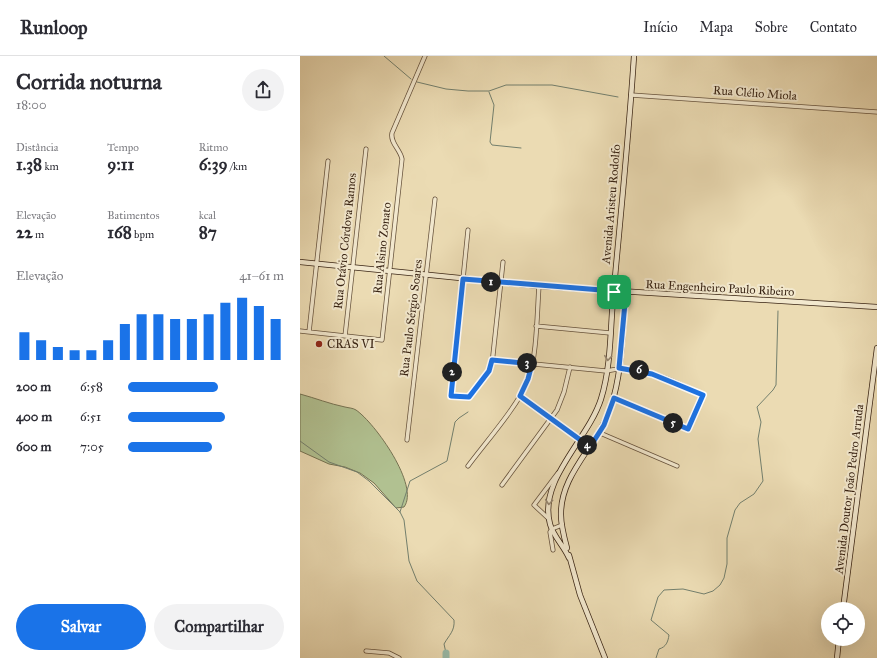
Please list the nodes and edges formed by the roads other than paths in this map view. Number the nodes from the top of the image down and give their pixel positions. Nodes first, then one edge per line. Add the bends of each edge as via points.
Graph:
1 (425, 56) edge
2 (634, 56) edge
3 (631, 95) junction
4 (877, 112) edge
5 (366, 149) dead end
6 (328, 161) dead end
7 (435, 198) dead end
8 (468, 230) dead end
9 (300, 262) edge
10 (503, 262) dead end
11 (316, 264) junction
12 (353, 268) junction
13 (390, 272) junction
14 (426, 275) junction
15 (463, 279) junction
16 (501, 283) junction
17 (539, 286) junction
18 (614, 292) junction
19 (626, 292) junction
20 (877, 306) edge
21 (536, 326) junction
22 (300, 331) edge
23 (309, 332) junction
24 (610, 333) junction
25 (345, 336) junction
26 (877, 348) edge
27 (492, 360) junction
28 (532, 364) junction
29 (570, 367) junction
30 (619, 368) junction
31 (606, 371) junction
32 (520, 396) junction
33 (614, 398) junction
34 (551, 418) junction
35 (600, 433) junction
36 (407, 440) dead end
37 (581, 440) junction
38 (590, 447) junction
39 (468, 466) dead end
40 (677, 466) dead end
41 (561, 468) junction
42 (502, 485) dead end
43 (549, 520) junction
44 (562, 525) junction
45 (552, 529) junction
46 (553, 550) dead end
47 (570, 558) junction
48 (844, 602) edge
49 (839, 646) edge
50 (366, 651) dead end
51 (399, 658) edge
52 (605, 658) edge
53 (837, 658) edge

1 - 13 street, Rua Alsino Zonato via 392,133 392,140 402,158
2 - 3 street, Avenida Aristeu Rodolfo
3 - 4 street, Rua Clélio Miola
3 - 18 street, Avenida Aristeu Rodolfo
5 - 12 street, Rua Otávio Córdova Ramos
6 - 11 street
7 - 14 street, Rua Paulo Sérgio Soares
8 - 15 street
9 - 11 street, Rua Engenheiro Paulo Ribeiro
10 - 16 street
11 - 12 street, Rua Engenheiro Paulo Ribeiro
11 - 23 street
12 - 13 street, Rua Engenheiro Paulo Ribeiro
12 - 25 street, Rua Otávio Córdova Ramos
13 - 14 street, Rua Engenheiro Paulo Ribeiro
13 - 25 street, Rua Alsino Zonato via 382,340
14 - 15 street, Rua Engenheiro Paulo Ribeiro
14 - 36 street, Rua Paulo Sérgio Soares
15 - 16 street, Rua Engenheiro Paulo Ribeiro
15 - 27 street via 450,395 469,397 489,371
16 - 17 street, Rua Engenheiro Paulo Ribeiro
16 - 27 street
17 - 18 street, Rua Engenheiro Paulo Ribeiro
17 - 21 street
18 - 19 street, Rua Engenheiro Paulo Ribeiro
18 - 24 street, Avenida Aristeu Rodolfo
19 - 20 street, Rua Engenheiro Paulo Ribeiro
19 - 30 street
21 - 24 street
21 - 28 street
22 - 23 street
23 - 25 street
24 -> 31 street, Avenida Aristeu Rodolfo
26 - 48 street, Avenida Doutor João Pedro Arruda
27 - 28 street
28 - 29 street
28 - 32 street
29 - 31 street
29 - 34 street via 561,401
30 - 31 street
30 - 33 street
30 - 33 street via 652,374 703,395 688,429
31 - 37 street, Avenida Aristeu Rodolfo via 601,399
32 - 34 street
32 - 39 street
33 - 35 street
34 - 37 street
34 - 42 street
35 - 38 street
35 - 40 street
37 - 38 street
37 - 41 street, Avenida Aristeu Rodolfo
38 - 44 street via 570,477 564,492 561,507
41 -> 43 street, Avenida Aristeu Rodolfo via 552,487
41 - 43 street via 534,505
43 - 45 street, Avenida Aristeu Rodolfo
44 - 45 street
44 - 47 street
45 - 46 street via 550,534
45 - 47 street, Avenida Aristeu Rodolfo
47 - 52 street via 580,595
49 - 53 street
50 - 51 street

